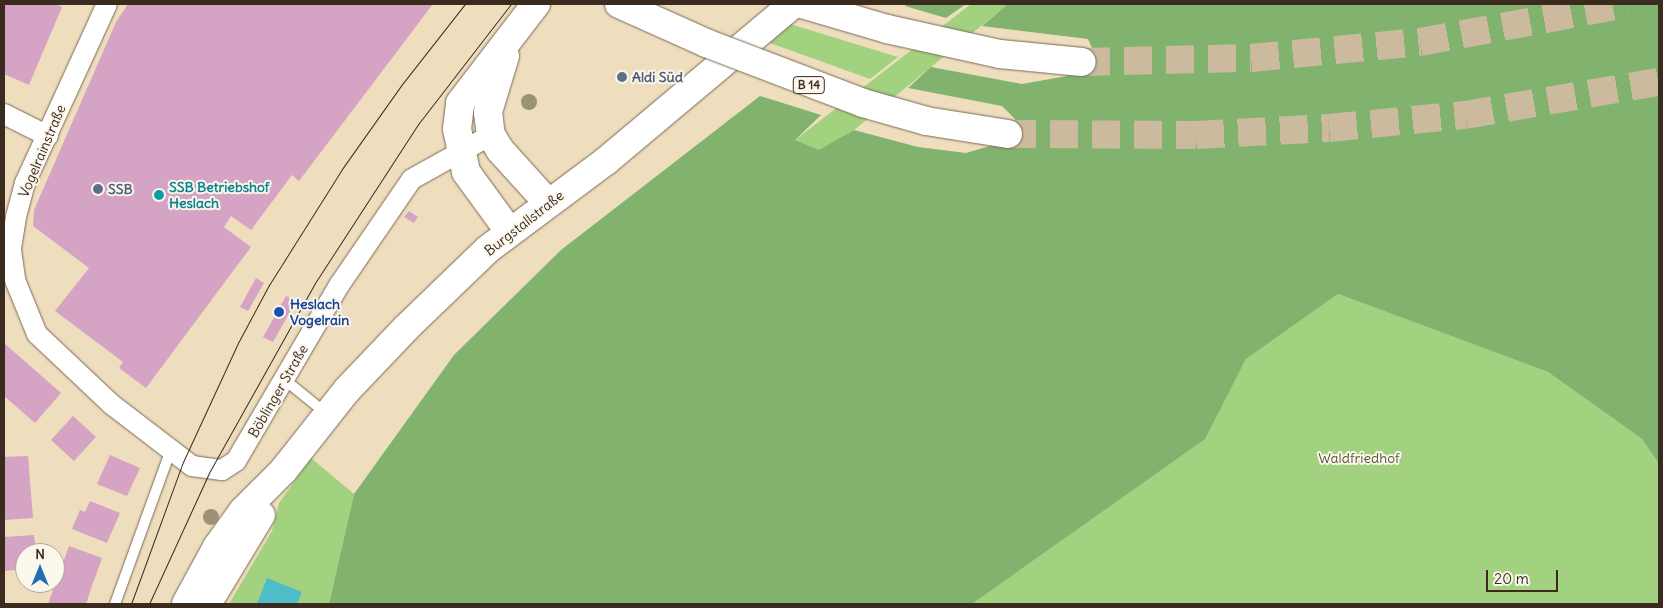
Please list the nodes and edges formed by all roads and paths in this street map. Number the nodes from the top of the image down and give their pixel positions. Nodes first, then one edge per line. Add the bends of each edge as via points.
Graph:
1 (107, 4) edge
2 (619, 4) edge
3 (794, 4) edge
4 (802, 4) edge
5 (521, 18) edge
6 (1082, 62) tunnel mouth
7 (4, 114) edge
8 (1008, 134) tunnel mouth
9 (490, 135) junction
10 (48, 136) junction
11 (459, 151) junction
12 (548, 203) junction
13 (509, 231) junction
14 (285, 380) junction
15 (327, 414) junction
16 (170, 452) junction
17 (283, 471) junction
18 (115, 604) edge
19 (186, 604) edge
20 (207, 604) edge

1 - 10 street, Vogelrainstraße
2 - 8 main road, B 14, bridge via 706,44 855,100 926,121
3 - 12 main road, Burgstallstraße via 606,161
4 - 6 main road via 946,43 1000,54
5 - 9 main road via 491,94 488,112
5 - 11 main road via 460,103
7 - 10 street
9 - 11 street, Böblinger Straße
9 - 12 main road
10 - 16 street, Vogelrainstraße via 25,183 11,250 15,280 27,312 37,334 111,404
11 - 13 main road via 466,172
11 - 14 street, Böblinger Straße via 412,179 363,247
12 - 13 main road, Burgstallstraße
13 - 15 main road, Burgstallstraße via 406,328
14 - 15 lane
14 - 16 street, Böblinger Straße via 236,461 222,470 192,466
15 - 17 main road, Burgstallstraße
16 - 18 lane
17 - 19 main road via 243,511 217,547
17 - 20 main road via 258,520

